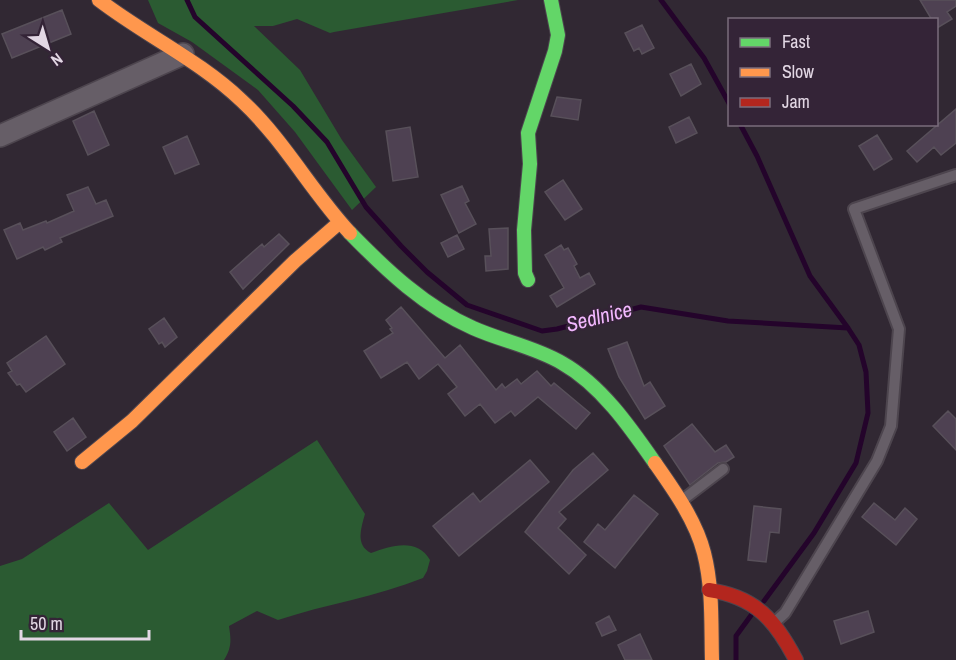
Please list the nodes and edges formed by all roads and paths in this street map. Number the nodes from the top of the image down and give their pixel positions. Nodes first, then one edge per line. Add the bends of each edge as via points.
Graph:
1 (99, 0) edge
2 (551, 0) edge
3 (183, 54) junction
4 (0, 136) edge
5 (956, 176) edge
6 (340, 222) junction
7 (528, 280) dead end
8 (82, 462) dead end
9 (723, 469) dead end
10 (681, 501) junction
11 (709, 590) junction
12 (772, 620) junction
13 (712, 660) edge
14 (796, 660) edge

1 - 3 main road
2 - 7 main road via 558,35 528,133 530,164 524,230
3 - 4 street
3 - 6 main road via 253,111
5 - 12 lane via 854,209 899,329 891,426 877,461 844,518 790,605
6 - 8 main road via 132,421
6 - 10 main road via 400,280 447,315 547,355 581,375 606,400
9 - 10 lane
10 - 11 main road via 700,539
11 - 12 main road via 736,595
11 - 13 main road
12 - 14 main road

